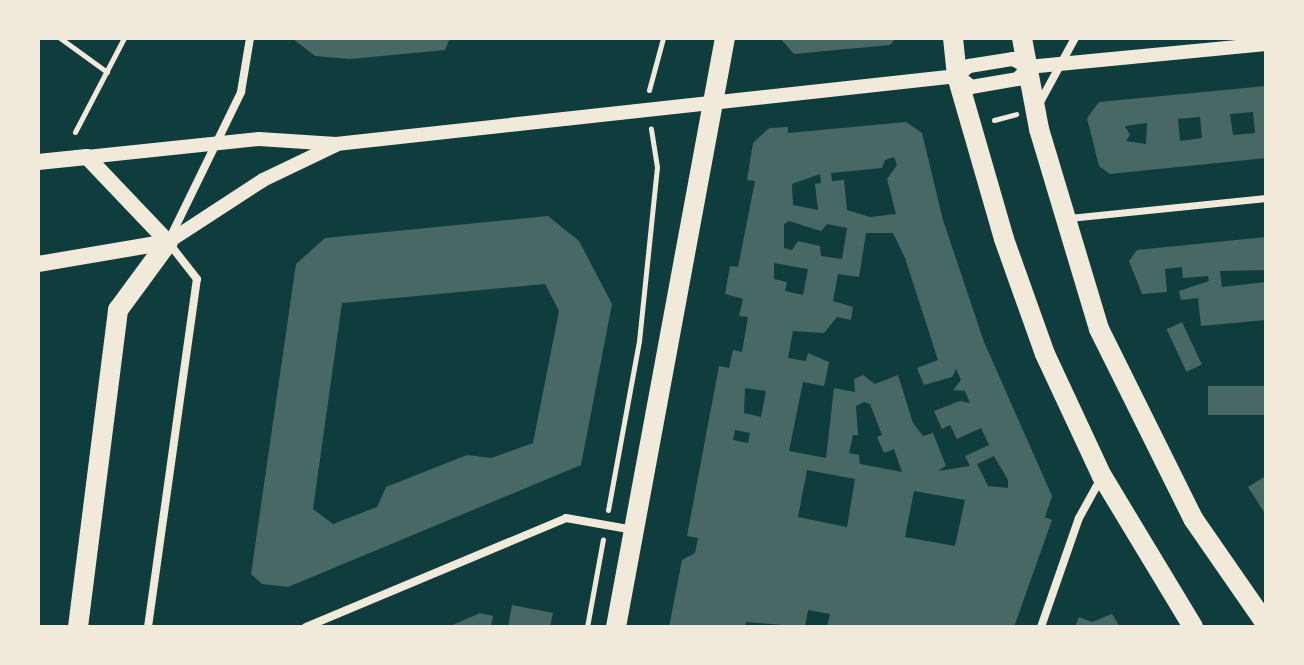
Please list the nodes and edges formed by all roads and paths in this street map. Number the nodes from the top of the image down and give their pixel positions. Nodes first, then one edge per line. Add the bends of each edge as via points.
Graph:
1 (60, 38) edge
2 (124, 38) edge
3 (250, 38) edge
4 (663, 38) edge
5 (725, 38) edge
6 (953, 38) edge
7 (1022, 38) edge
8 (1075, 38) edge
9 (1266, 44) edge
10 (1061, 64) junction
11 (1028, 67) junction
12 (107, 72) junction
13 (650, 76) dead end
14 (957, 76) junction
15 (711, 101) junction
16 (1026, 112) junction
17 (994, 120) dead end
18 (75, 132) dead end
19 (652, 136) dead end
20 (220, 142) junction
21 (336, 144) junction
22 (87, 157) junction
23 (38, 162) edge
24 (1266, 198) edge
25 (1063, 219) junction
26 (168, 242) junction
27 (38, 264) edge
28 (1102, 476) junction
29 (608, 506) dead end
30 (636, 530) junction
31 (603, 540) dead end
32 (1266, 624) edge
33 (78, 627) edge
34 (148, 627) edge
35 (306, 627) edge
36 (587, 627) edge
37 (616, 627) edge
38 (1041, 627) edge
39 (1193, 627) edge

1 - 12 path
2 - 12 path
3 - 20 street via 241,92
4 - 13 path
5 - 15 main road
6 - 14 main road
7 - 11 main road
8 - 10 street
9 - 10 street
10 - 11 street
10 - 16 street
11 - 14 street via 1013,59 969,66
11 - 14 street via 1018,79 971,87
11 - 16 main road
12 - 18 path
14 - 15 street
14 - 28 main road via 1004,239 1045,354
15 - 21 street
15 - 30 main road
16 - 17 path
16 - 25 main road
19 - 29 path via 657,167 639,341
20 - 21 street
20 - 22 street
20 - 26 street
21 - 26 street via 263,180
22 - 23 main road
22 - 26 main road
24 - 25 street
25 - 32 main road via 1099,329 1147,435 1219,562
26 - 27 main road
26 - 33 main road via 118,310
26 - 34 street via 197,279
28 - 38 street via 1079,518
28 - 39 main road
30 - 35 street via 566,518
30 - 37 main road
31 - 36 path

